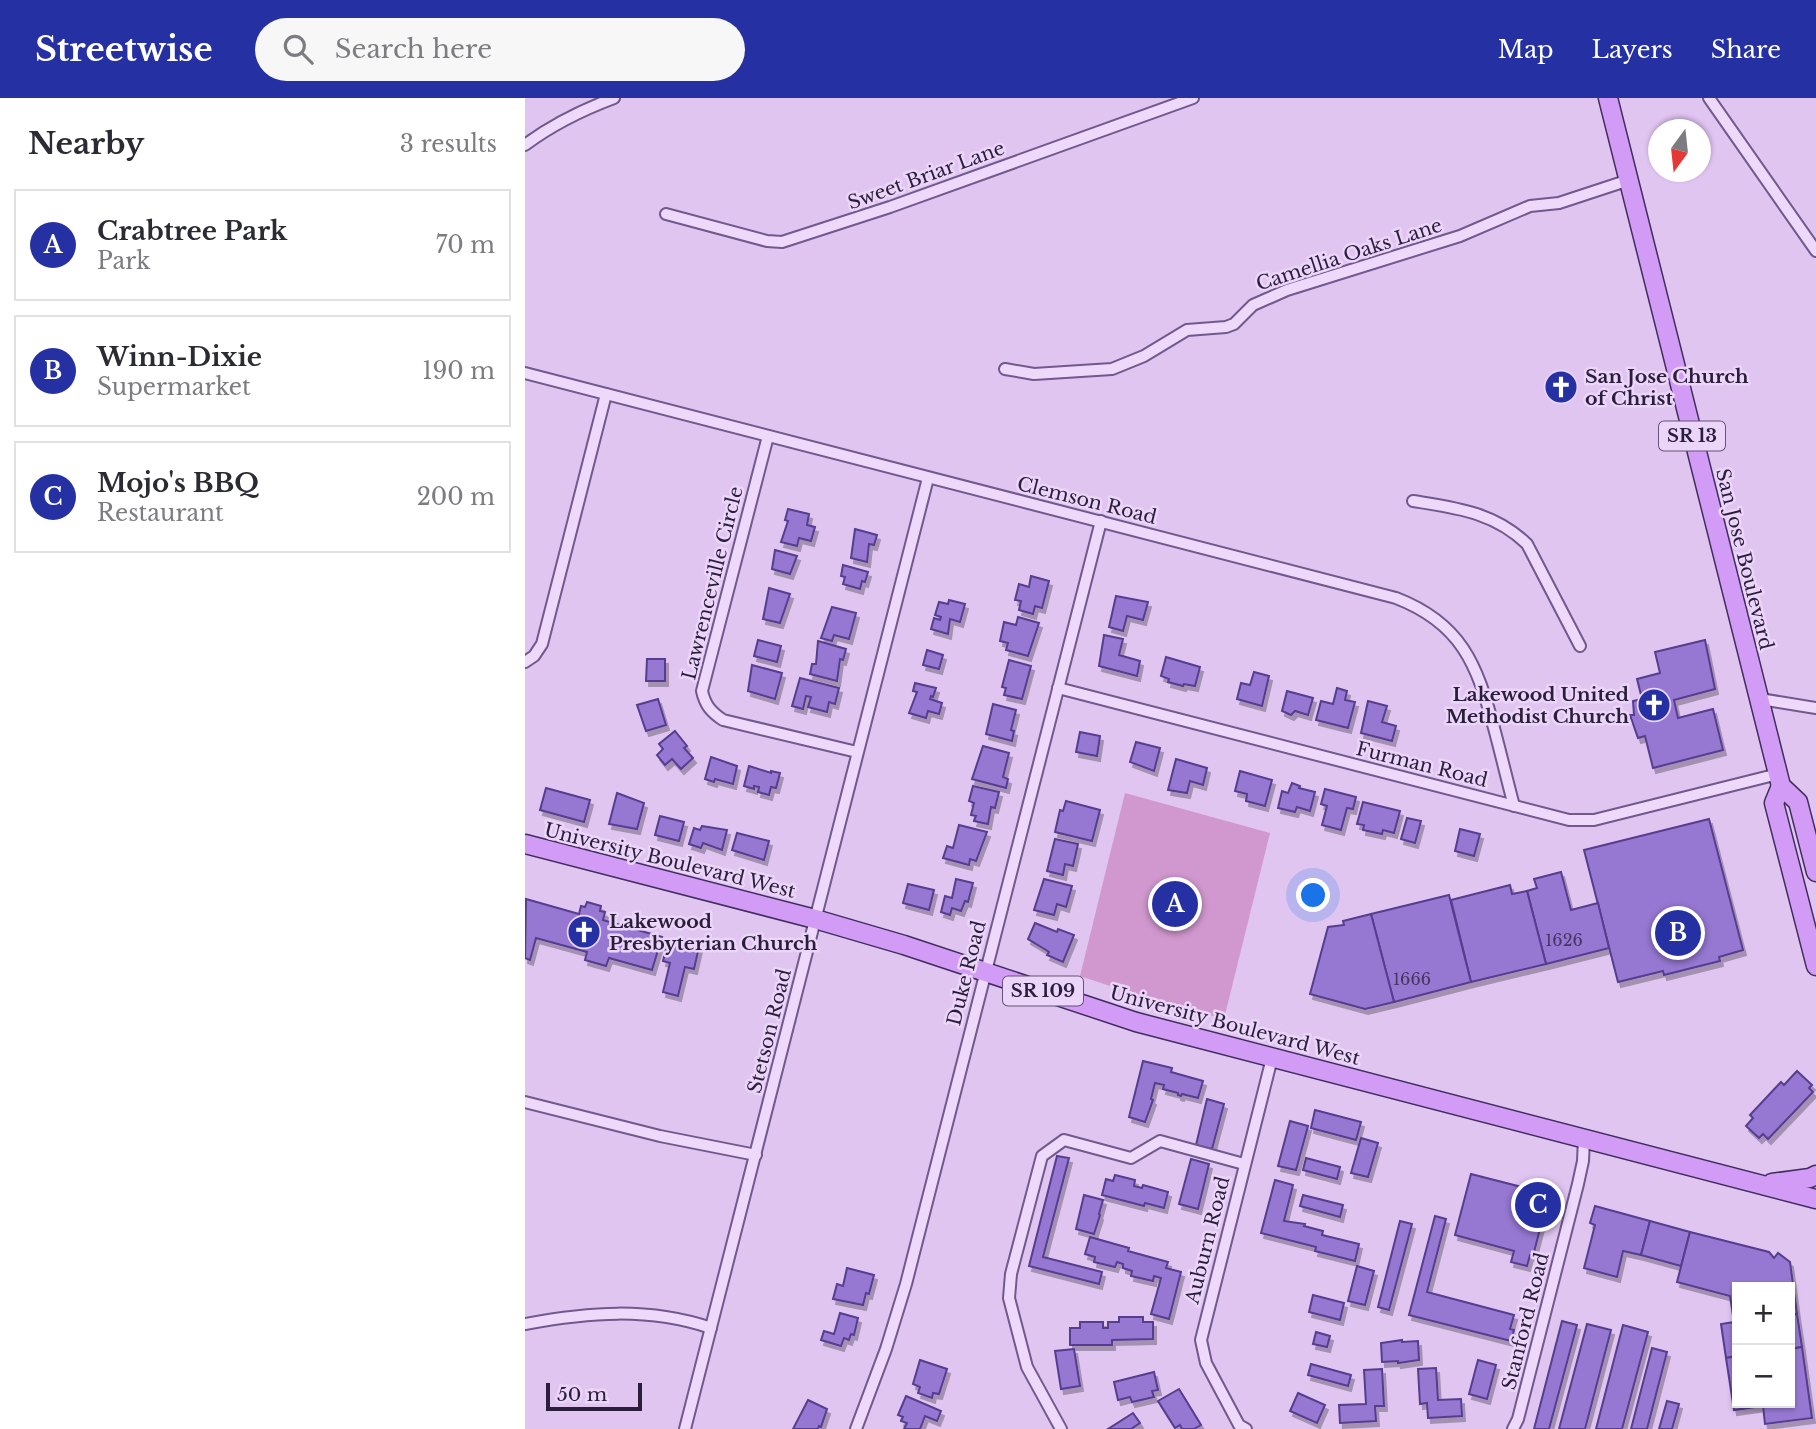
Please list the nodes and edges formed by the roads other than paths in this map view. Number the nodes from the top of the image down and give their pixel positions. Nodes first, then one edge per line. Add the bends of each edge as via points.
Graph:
1 (614, 98) edge
2 (1193, 98) edge
3 (1608, 98) edge
4 (1709, 98) edge
5 (525, 145) edge
6 (1629, 180) junction
7 (666, 214) dead end
8 (1816, 251) edge
9 (1005, 369) dead end
10 (525, 373) edge
11 (606, 394) junction
12 (768, 436) junction
13 (928, 478) junction
14 (1413, 501) dead end
15 (1101, 522) junction
16 (1580, 646) dead end
17 (527, 661) edge
18 (1058, 688) junction
19 (1760, 699) junction
20 (1816, 708) edge
21 (857, 752) junction
22 (1780, 780) junction
23 (1514, 806) junction
24 (525, 844) edge
25 (1816, 872) edge
26 (815, 919) junction
27 (1816, 966) edge
28 (984, 972) junction
29 (1272, 1058) junction
30 (525, 1102) edge
31 (1584, 1139) junction
32 (755, 1155) junction
33 (1244, 1164) junction
34 (1816, 1175) edge
35 (1763, 1184) junction
36 (1816, 1199) edge
37 (525, 1324) edge
38 (711, 1328) junction
39 (1242, 1428) edge
40 (685, 1429) edge
41 (856, 1429) edge
42 (1061, 1429) edge
43 (1513, 1429) edge

1 - 5 street via 583,109
2 - 7 street, Sweet Briar Lane via 782,242
3 - 6 main road, San Jose Boulevard / SR 13
4 - 8 street
6 - 9 street, Camellia Oaks Lane via 1559,203 1530,206 1460,236 1287,290 1253,305 1234,324 1187,330 1112,369 1034,374
6 - 19 main road, San Jose Boulevard / SR 13
10 - 11 street, Clemson Road
11 - 12 street, Clemson Road
11 - 17 street via 542,644
12 - 13 street, Clemson Road
12 - 21 street, Lawrenceville Circle via 702,691 704,701 723,720
13 - 15 street, Clemson Road
13 - 21 street, Stetson Road
14 - 16 street via 1489,518 1514,532 1527,544
15 - 18 street, Duke Road
15 - 23 street, Clemson Road via 1396,598 1435,618 1460,642 1480,677
18 - 23 street, Furman Road
18 - 28 street, Duke Road
19 - 20 street
19 - 22 main road, San Jose Boulevard / SR 13
21 - 26 street, Stetson Road
22 - 23 street, Furman Road via 1594,820 1569,820
22 - 25 main road, San Jose Boulevard / SR 13 via 1798,802
22 - 27 main road, San Jose Boulevard / SR 13 via 1774,803
24 - 26 main road, University Boulevard West / SR 109
26 - 28 main road, University Boulevard West / SR 109
26 - 32 street, Stetson Road
28 - 29 main road, University Boulevard West / SR 109 via 1136,1022
28 - 41 street, Duke Road via 903,1295
29 - 31 main road, University Boulevard West / SR 109
29 - 33 street, Auburn Road
30 - 32 street
31 - 35 main road, University Boulevard West / SR 109
31 - 43 street, Stanford Road via 1578,1184
32 - 38 street, Stetson Road
33 - 39 street, Auburn Road via 1201,1340 1206,1363
33 - 42 street via 1160,1141 1131,1158 1064,1140 1042,1156 1009,1298 1027,1367
34 - 35 main road
35 - 36 main road, University Boulevard West / SR 109
37 - 38 street via 595,1314 646,1313
38 - 40 street, Stetson Road

